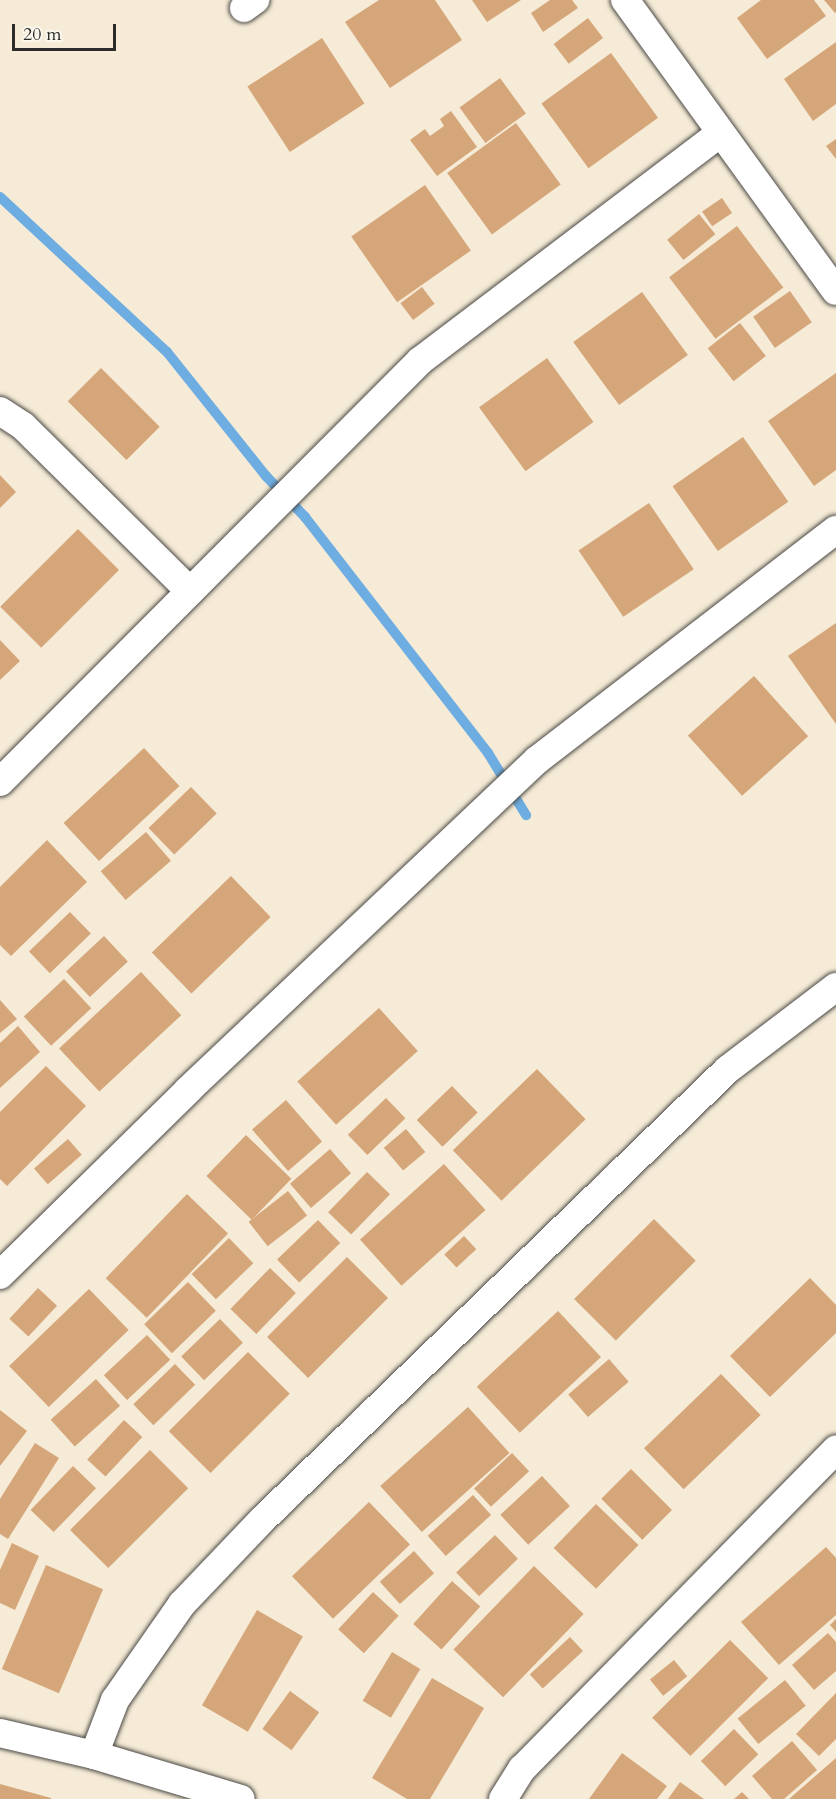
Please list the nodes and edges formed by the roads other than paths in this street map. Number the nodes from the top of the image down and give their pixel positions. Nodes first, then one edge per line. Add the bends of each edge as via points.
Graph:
1 (625, 0) edge
2 (719, 134) junction
3 (836, 291) edge
4 (0, 411) edge
5 (836, 530) edge
6 (190, 591) junction
7 (0, 783) edge
8 (836, 987) edge
9 (0, 1275) edge
10 (836, 1450) edge
11 (0, 1733) edge
12 (94, 1755) junction
13 (241, 1799) edge
14 (503, 1799) edge

1 - 2 street
2 - 3 street
2 - 6 street via 435,348
4 - 6 street via 23,426
5 - 9 street via 537,760 51,1221
6 - 7 street
8 - 12 street via 727,1070 261,1521 182,1604 115,1700
10 - 14 street via 522,1769
11 - 12 street
12 - 13 street

